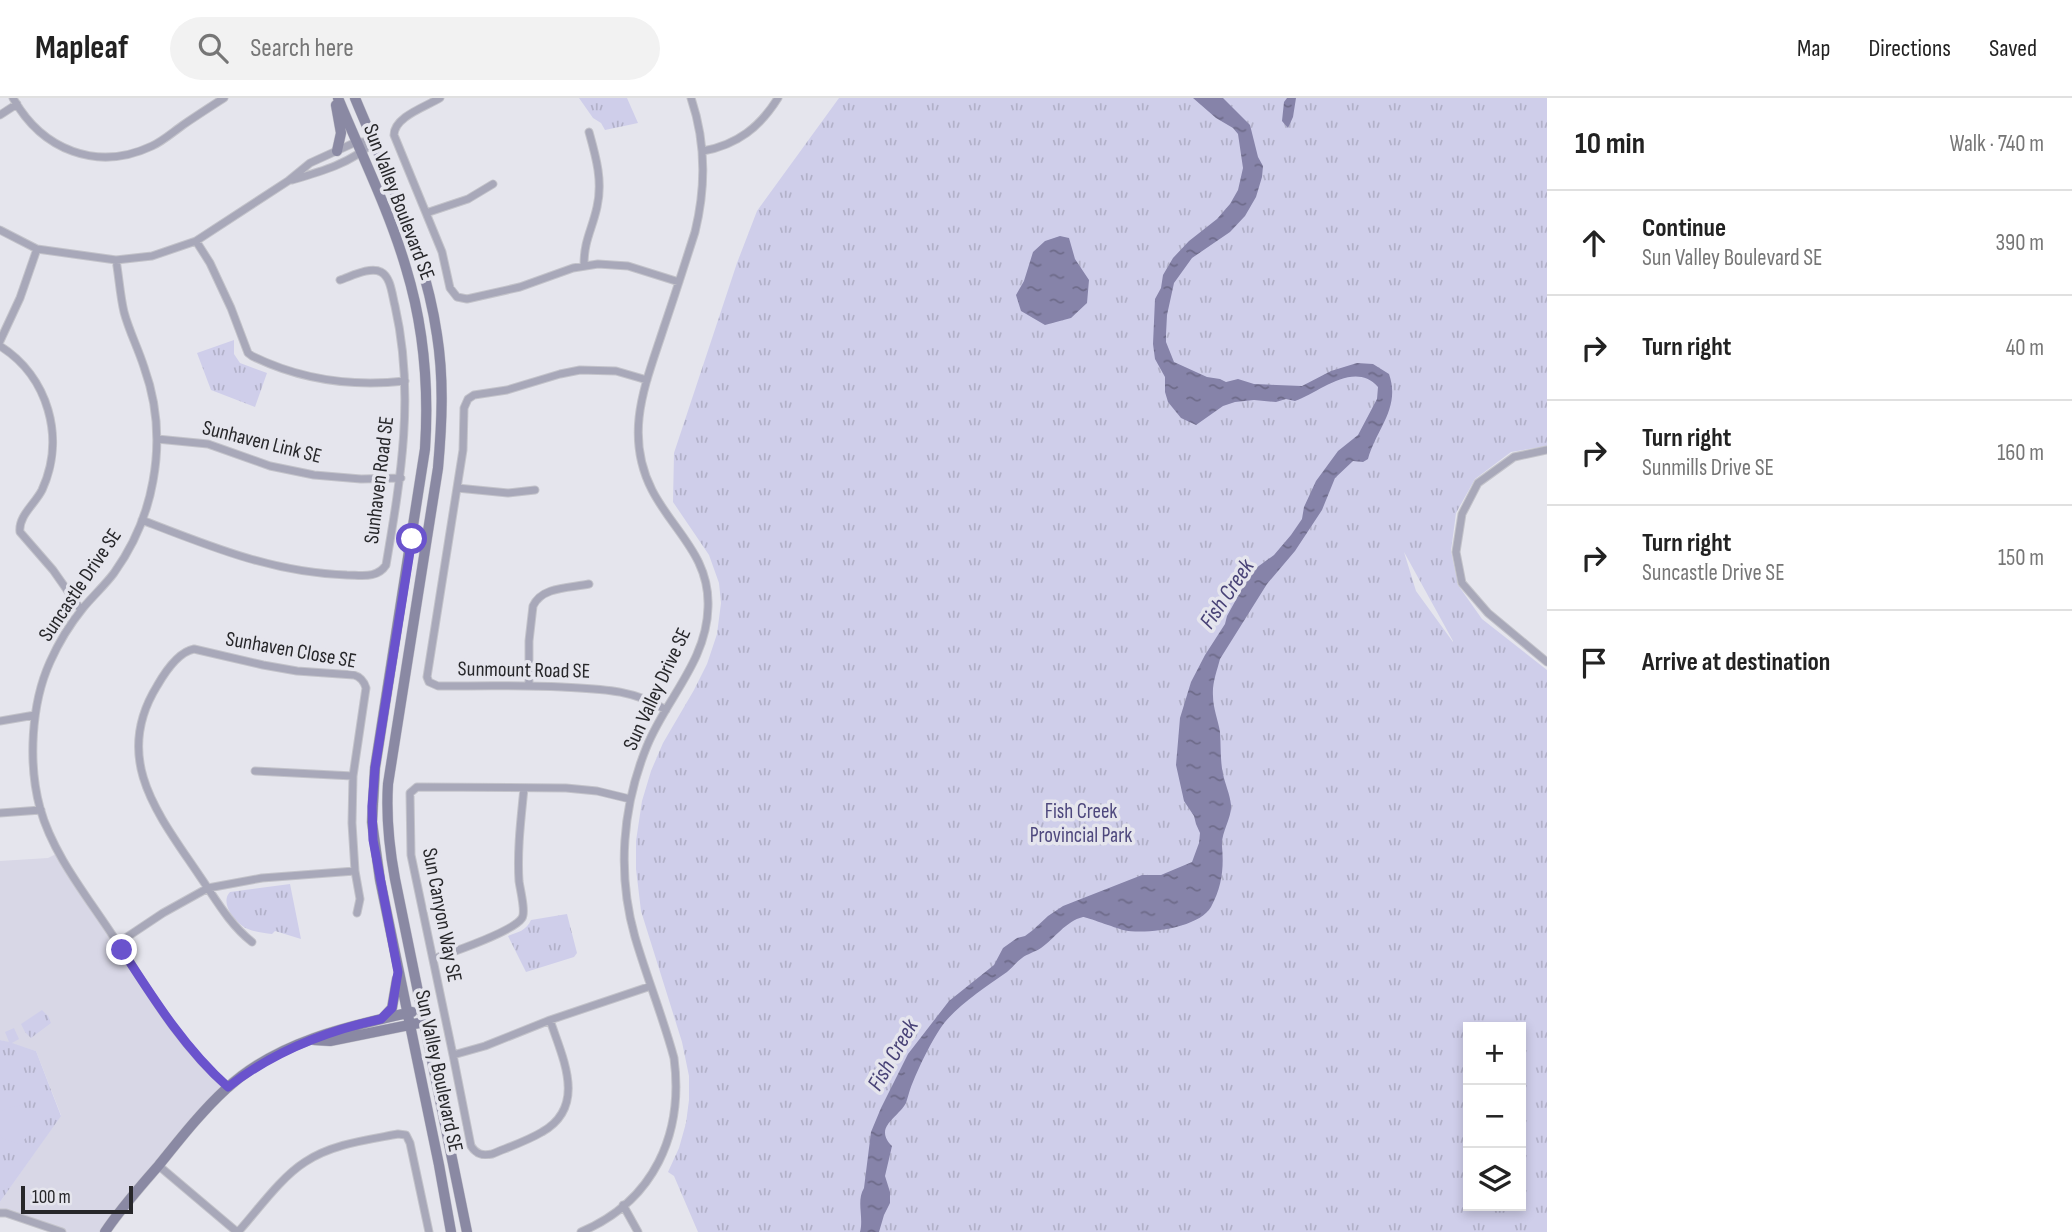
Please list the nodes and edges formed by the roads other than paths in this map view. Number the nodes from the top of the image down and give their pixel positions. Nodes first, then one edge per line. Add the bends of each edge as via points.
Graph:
1 (224, 98) edge
2 (336, 98) edge
3 (355, 98) edge
4 (440, 98) edge
5 (691, 98) edge
6 (778, 98) edge
7 (15, 101) edge
8 (0, 116) edge
9 (589, 132) dead end
10 (356, 142) junction
11 (373, 142) junction
12 (337, 151) junction
13 (703, 151) junction
14 (361, 153) junction
15 (288, 181) junction
16 (493, 184) dead end
17 (426, 213) junction
18 (0, 230) edge
19 (197, 241) junction
20 (37, 249) junction
21 (116, 260) junction
22 (584, 265) junction
23 (340, 280) dead end
24 (679, 282) junction
25 (0, 343) edge
26 (647, 380) junction
27 (405, 381) junction
28 (157, 439) junction
29 (1547, 450) edge
30 (401, 478) junction
31 (457, 488) junction
32 (535, 490) dead end
33 (142, 520) junction
34 (589, 584) dead end
35 (81, 610) junction
36 (1547, 662) edge
37 (529, 686) junction
38 (666, 710) junction
39 (35, 715) junction
40 (0, 721) edge
41 (255, 771) dead end
42 (353, 776) junction
43 (524, 788) junction
44 (630, 799) junction
45 (41, 810) junction
46 (0, 813) edge
47 (355, 871) junction
48 (208, 888) junction
49 (356, 913) dead end
50 (252, 942) dead end
51 (118, 943) junction
52 (433, 959) junction
53 (398, 972) junction
54 (651, 986) junction
55 (422, 1010) junction
56 (407, 1013) junction
57 (381, 1019) junction
58 (550, 1020) junction
59 (424, 1022) junction
60 (409, 1025) junction
61 (313, 1040) junction
62 (453, 1055) junction
63 (228, 1087) junction
64 (159, 1166) junction
65 (624, 1205) junction
66 (0, 1213) edge
67 (426, 1231) edge
68 (62, 1232) edge
69 (105, 1232) edge
70 (238, 1232) edge
71 (451, 1232) edge
72 (467, 1232) edge
73 (581, 1232) edge
74 (638, 1232) edge

1 - 7 street via 152,146 111,157 75,153 49,141
2 - 10 main road, Sun Valley Boulevard SE
2 - 12 main road via 341,133
3 - 11 main road, Sun Valley Boulevard SE
4 - 17 street via 401,119 394,131
5 - 13 street, Sun Valley Drive SE
6 - 13 street via 747,134 726,146
7 - 8 street
9 - 22 street via 599,184
10 - 11 street
10 - 12 street
10 - 14 main road, Sun Valley Boulevard SE
11 - 14 street
11 - 55 main road, Sun Valley Boulevard SE via 422,266 442,379 439,468 387,800 392,863
12 - 15 street via 310,163
13 - 24 street, Sun Valley Drive SE via 700,212
14 - 15 street
14 - 53 main road, Sun Valley Boulevard SE via 410,282 427,388 421,486 372,806 376,858
15 - 19 street
16 - 17 street via 468,199
17 - 22 street via 450,288 462,299 520,287
18 - 20 street
19 - 21 street via 164,253
19 - 27 street via 252,356 292,373 334,382
20 - 21 street
20 - 25 street
21 - 28 street, Suncastle Drive SE via 124,310 152,393
22 - 24 street via 628,266
23 - 27 street, Sunhaven Road SE via 373,270 388,281
24 - 26 street, Sun Valley Drive SE
25 - 35 street via 36,381 46,399 52,428 49,472 20,522 20,532
26 - 31 street, Sunmount Road SE via 616,371 580,370 470,397 464,408
26 - 38 street, Sun Valley Drive SE via 638,429 644,469 653,492 697,556 708,596 698,652
27 - 30 street, Sunhaven Road SE
28 - 30 street, Sunhaven Link SE via 208,444 270,466 314,475
28 - 33 street, Suncastle Drive SE via 153,480
29 - 36 street via 1514,457 1478,483 1462,514 1456,552 1462,583 1488,613
30 - 33 street, Sunhaven Road SE via 386,565 375,575 275,566
31 - 32 street via 508,493
31 - 37 street, Sunmount Road SE via 428,680 438,686
33 - 35 street, Suncastle Drive SE via 115,571
34 - 37 street via 547,592 535,600
35 - 39 street, Suncastle Drive SE via 48,665
37 - 38 street, Sunmount Road SE via 617,690
38 - 44 street, Sun Valley Drive SE via 647,745
39 - 40 street
39 - 45 street, Suncastle Drive SE via 34,765
41 - 42 street
42 - 47 street, Sunhaven Close SE
42 - 48 street, Sunhaven Close SE via 366,688 360,677 263,666 198,650 183,653 147,702 138,756 159,816
43 - 44 street, Sun Canyon Way SE via 597,791
43 - 52 street via 519,837 521,920 480,942
43 - 52 street, Sun Canyon Way SE via 420,786 410,793 411,855
44 - 54 street, Sun Valley Drive SE via 624,843 626,890
45 - 46 street
45 - 51 street, Suncastle Drive SE via 67,866
47 - 48 street via 261,878
47 - 49 street, Sunhaven Close SE via 360,899
48 - 50 street
48 - 51 street
51 - 63 street, Suncastle Drive SE via 181,1036
52 - 62 street, Sun Canyon Way SE
53 - 56 main road, Sun Valley Boulevard SE
53 - 57 main road via 392,1008
54 - 58 street
54 - 65 street, Sun Valley Drive SE via 674,1058 677,1104 659,1161
55 - 56 main road
55 - 59 main road, Sun Valley Boulevard SE
56 - 57 main road
56 - 60 main road, Sun Valley Boulevard SE
57 - 61 main road
58 - 62 street
58 - 62 street, Sun Canyon Way SE via 568,1076 564,1108 543,1132 492,1154 478,1153 471,1146
59 - 60 main road
59 - 72 main road, Sun Valley Boulevard SE
60 - 61 main road via 330,1041
60 - 71 main road, Sun Valley Boulevard SE
61 - 63 main road via 274,1057
63 - 64 main road
64 - 69 main road
64 - 70 street
65 - 73 street, Sun Valley Drive SE
65 - 74 street
66 - 68 street
67 - 70 street via 410,1143 406,1135 398,1134 332,1149 304,1162

